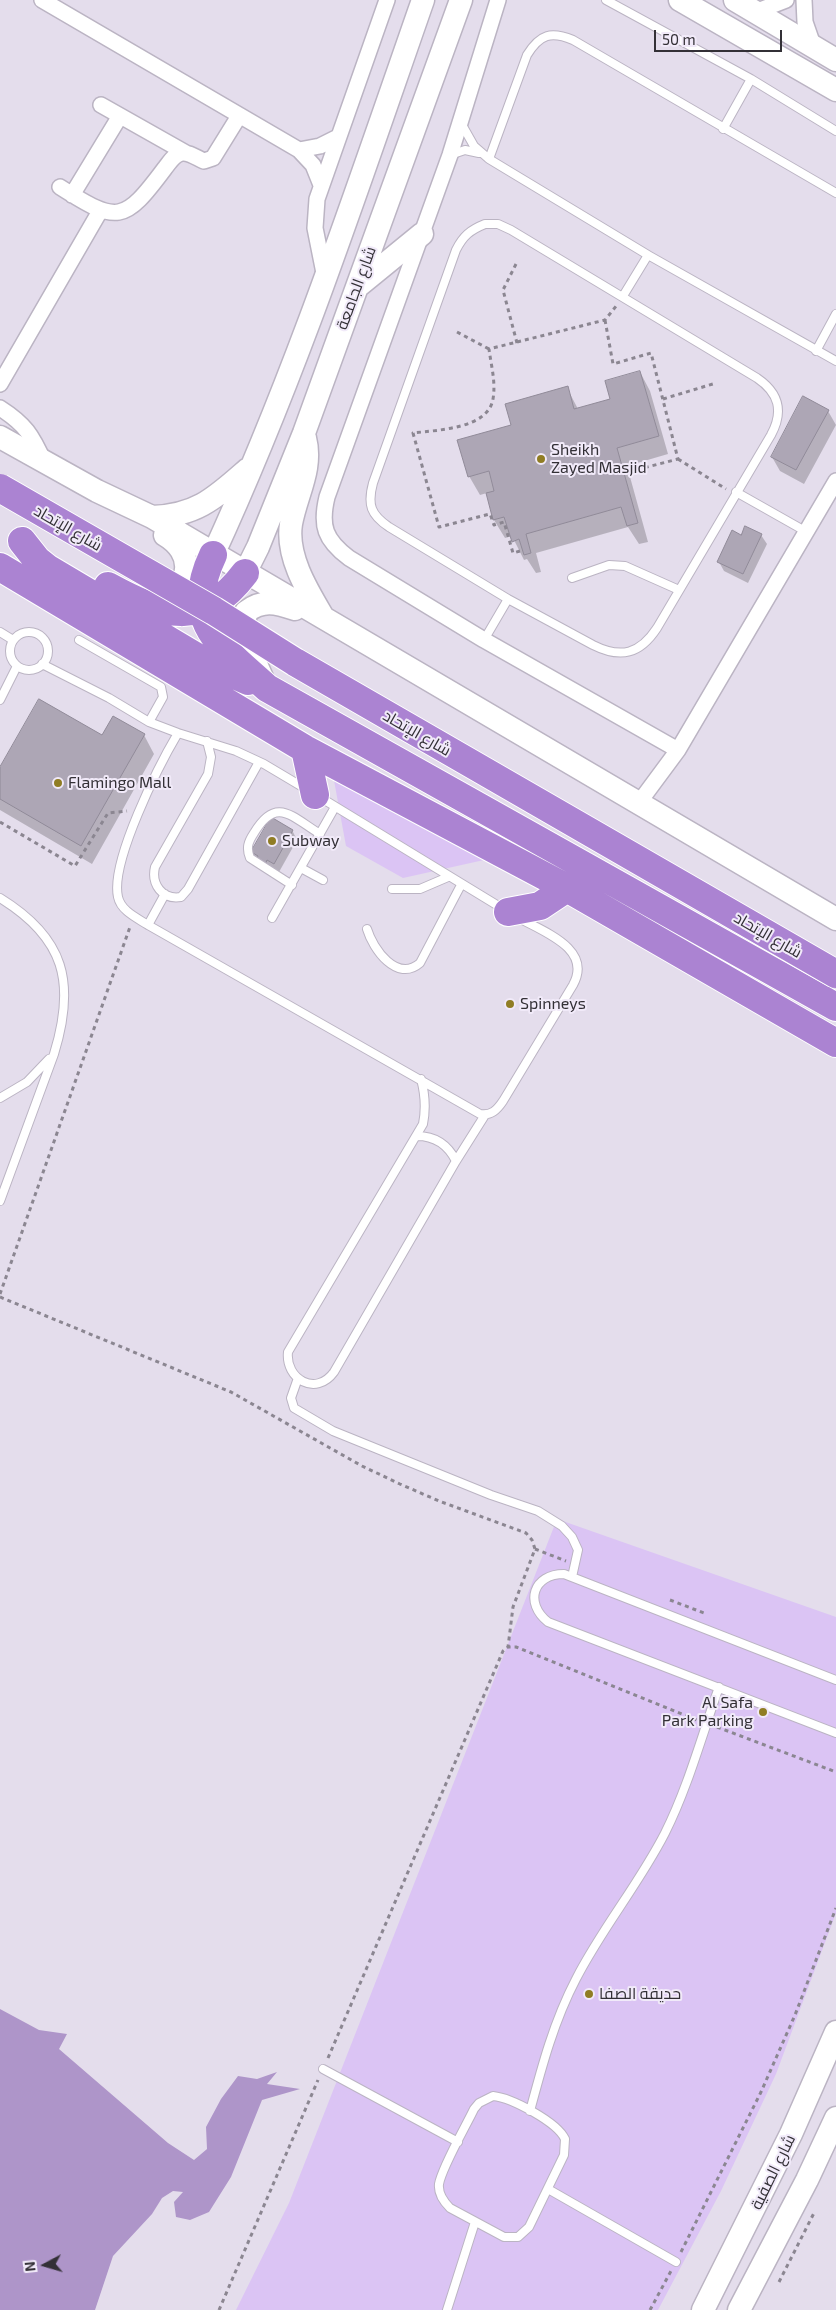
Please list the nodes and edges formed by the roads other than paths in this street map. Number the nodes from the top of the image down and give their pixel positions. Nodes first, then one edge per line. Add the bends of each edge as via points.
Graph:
1 (42, 0) edge
2 (387, 0) edge
3 (424, 0) edge
4 (461, 0) edge
5 (498, 0) edge
6 (606, 0) edge
7 (680, 0) edge
8 (735, 0) edge
9 (786, 0) edge
10 (804, 0) edge
11 (755, 12) junction
12 (814, 48) junction
13 (836, 60) edge
14 (751, 79) junction
15 (836, 90) edge
16 (101, 105) dead end
17 (120, 116) junction
18 (239, 116) junction
19 (460, 121) junction
20 (723, 129) junction
21 (836, 131) edge
22 (338, 137) junction
23 (299, 150) junction
24 (186, 153) junction
25 (481, 154) junction
26 (450, 155) junction
27 (489, 159) junction
28 (321, 185) junction
29 (836, 193) edge
30 (100, 211) junction
31 (422, 234) junction
32 (648, 255) junction
33 (325, 278) junction
34 (356, 287) junction
35 (623, 296) junction
36 (836, 314) edge
37 (816, 351) junction
38 (836, 361) edge
39 (0, 384) edge
40 (0, 408) edge
41 (304, 433) junction
42 (0, 437) edge
43 (44, 462) junction
44 (252, 464) junction
45 (835, 486) edge
46 (0, 488) edge
47 (97, 491) junction
48 (736, 493) junction
49 (152, 518) junction
50 (225, 530) junction
51 (805, 531) junction
52 (11, 536) edge
53 (258, 547) junction
54 (213, 555) junction
55 (0, 567) edge
56 (245, 573) junction
57 (572, 578) dead end
58 (679, 590) junction
59 (130, 598) junction
60 (508, 599) junction
61 (203, 609) junction
62 (322, 617) junction
63 (0, 632) edge
64 (14, 640) junction
65 (79, 640) dead end
66 (484, 640) junction
67 (42, 664) junction
68 (17, 666) junction
69 (267, 688) junction
70 (0, 700) edge
71 (149, 722) junction
72 (178, 733) junction
73 (207, 740) junction
74 (305, 749) junction
75 (678, 750) junction
76 (259, 762) junction
77 (325, 801) junction
78 (638, 804) junction
79 (320, 834) junction
80 (301, 868) junction
81 (448, 877) junction
82 (323, 880) dead end
83 (292, 885) junction
84 (462, 885) junction
85 (567, 888) junction
86 (392, 889) dead end
87 (165, 894) junction
88 (0, 898) edge
89 (508, 912) junction
90 (272, 918) dead end
91 (836, 919) edge
92 (148, 925) junction
93 (367, 929) dead end
94 (836, 974) edge
95 (836, 1007) edge
96 (836, 1043) edge
97 (54, 1054) junction
98 (421, 1079) junction
99 (0, 1098) edge
100 (485, 1115) junction
101 (417, 1136) junction
102 (456, 1161) junction
103 (0, 1201) edge
104 (298, 1378) junction
105 (572, 1577) junction
106 (836, 1680) edge
107 (719, 1687) junction
108 (836, 1733) edge
109 (836, 2032) edge
110 (323, 2069) road end
111 (530, 2112) junction
112 (836, 2118) edge
113 (458, 2142) junction
114 (548, 2189) junction
115 (475, 2222) junction
116 (676, 2262) road end
117 (447, 2310) edge
118 (703, 2310) edge
119 (739, 2310) edge

1 - 18 street
2 - 22 street
3 - 33 main road, شارع الجامعة
4 - 34 main road, شارع الجامعة
5 - 19 street
6 - 14 lane
7 - 15 main road
8 - 11 main road
9 - 11 street
10 - 12 street via 804,22
11 - 12 main road
12 - 13 main road
14 - 20 lane
14 - 21 lane
16 - 17 street
17 - 24 street
17 - 30 street via 66,191
18 - 23 street
18 - 24 street via 213,158 204,161
19 - 25 lane via 468,139
19 - 26 street
20 - 27 lane via 560,34 547,36 535,43 527,55
20 - 29 lane
22 - 23 street via 320,146
22 - 28 street
23 - 28 street via 313,165
24 - 30 street via 175,156 137,204 120,212
25 - 26 lane via 466,150
25 - 27 lane
26 - 31 street
27 - 32 lane
28 - 33 street via 316,199 315,228
30 - 39 street
31 - 34 main road
31 - 66 street via 322,514 325,532 335,547
32 - 35 lane
32 - 37 lane
33 - 44 main road, شارع الجامعة
34 - 41 main road, شارع الجامعة
35 - 48 lane via 757,378 776,397 777,423
35 - 60 lane via 498,224 484,224 472,229 456,250 369,496 371,509 378,520
36 - 37 lane
37 - 38 lane
40 - 43 street via 30,432
41 - 53 main road, شارع الجامعة
41 - 62 main road via 307,469 290,525 292,551
42 - 43 main road
43 - 47 main road
44 - 49 main road via 200,508
44 - 50 main road, شارع الجامعة
45 - 51 street
46 - 94 highway, شارع الإتحاد, bridge
47 - 49 main road
47 - 59 main road via 115,506 168,537 184,553 187,567 183,580 174,590 162,596
48 - 51 lane
48 - 58 lane
49 - 54 main road
50 - 53 main road via 228,551 234,556 247,556
50 - 54 main road, شارع الجامعة
51 - 75 street
52 - 59 highway
52 - 69 highway via 47,568 143,626 215,667
53 - 56 main road, شارع الجامعة
54 - 56 main road
54 - 61 highway via 203,585
55 - 74 highway
56 - 61 highway via 235,587
56 - 62 main road
57 - 58 lane via 609,565 625,566
58 - 60 lane via 649,640 622,654 606,652
59 - 61 highway via 169,612
60 - 66 lane
61 - 69 highway via 206,623 223,649
62 - 69 main road via 264,603 256,604 246,612 243,635
62 - 78 main road
63 - 64 lane
64 - 67 lane via 30,632 41,636 48,653
64 - 68 lane via 10,651
65 - 71 lane via 162,688 163,697
66 - 75 street
67 - 68 lane via 30,670
67 - 71 lane
68 - 70 lane
69 - 95 highway
71 - 72 lane
72 - 73 lane
72 - 92 lane via 140,810 117,883 118,899 125,910
73 - 76 lane
73 - 87 lane via 211,757 208,774 153,873 156,886
74 - 77 highway
74 - 85 highway
75 - 78 street
76 - 77 lane
76 - 87 lane via 185,894 175,898
77 - 79 lane
77 - 81 lane
78 - 91 main road
79 - 80 lane
79 - 83 lane via 287,814 276,812 265,816 249,840 247,852 250,858
80 - 82 lane
80 - 83 lane
81 - 84 lane
81 - 86 lane via 420,889
83 - 90 lane
84 - 89 lane
84 - 93 lane via 415,968 400,969 384,958 373,945
85 - 89 highway via 540,906
85 - 96 highway
87 - 92 lane
88 - 97 lane via 37,925 60,966 64,1015
89 - 100 lane via 571,949 578,970 573,985 503,1101 497,1110
92 - 98 lane
97 - 99 lane via 27,1082
97 - 103 lane
98 - 100 lane
98 - 101 lane via 426,1112
100 - 102 lane
101 - 102 lane via 440,1142
101 - 104 lane via 288,1352 290,1369
102 - 104 lane via 334,1372 323,1384 316,1385
104 - 105 lane via 291,1398 294,1408 333,1431 538,1511 562,1526 578,1550
105 - 106 lane
105 - 107 lane via 564,1574 546,1577 535,1591 536,1609 548,1622
107 - 108 lane
107 - 111 lane via 665,1831 635,1886 596,1944 560,2013
109 - 118 main road, شارع الصفية via 792,2134
110 - 113 lane
111 - 113 lane via 500,2097 485,2098 474,2109
111 - 114 lane via 556,2127 566,2139 564,2155
112 - 119 main road, شارع الصفية
113 - 115 lane via 439,2190 444,2203
114 - 115 lane via 529,2227 518,2237 504,2237
114 - 116 lane
115 - 117 lane

